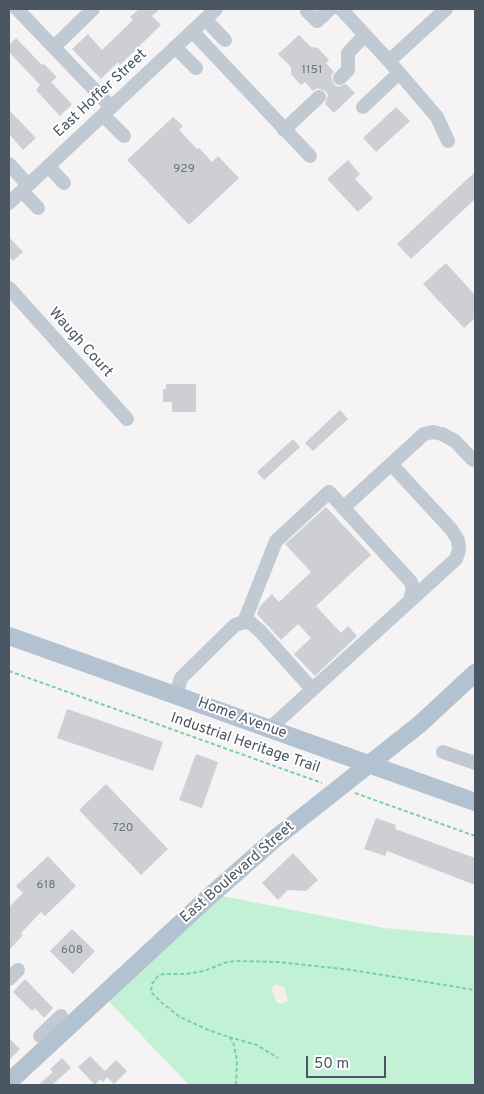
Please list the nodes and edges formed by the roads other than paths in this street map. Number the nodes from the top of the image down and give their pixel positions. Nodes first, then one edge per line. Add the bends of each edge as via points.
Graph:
1 (17, 9) edge
2 (94, 9) edge
3 (216, 9) edge
4 (330, 9) edge
5 (341, 9) edge
6 (446, 9) edge
7 (307, 11) dead end
8 (205, 19) junction
9 (192, 31) junction
10 (365, 35) junction
11 (225, 40) dead end
12 (54, 47) junction
13 (175, 47) junction
14 (389, 61) junction
15 (196, 68) dead end
16 (399, 73) junction
17 (340, 78) dead end
18 (319, 97) dead end
19 (363, 107) dead end
20 (107, 111) junction
21 (284, 130) junction
22 (124, 136) dead end
23 (448, 141) dead end
24 (310, 156) dead end
25 (9, 164) edge
26 (48, 166) junction
27 (64, 184) dead end
28 (25, 188) junction
29 (9, 203) edge
30 (38, 208) dead end
31 (9, 288) edge
32 (127, 419) dead end
33 (472, 460) dead end
34 (391, 464) junction
35 (344, 508) junction
36 (410, 600) junction
37 (244, 622) junction
38 (9, 636) edge
39 (475, 673) edge
40 (312, 689) junction
41 (176, 695) junction
42 (269, 729) junction
43 (443, 752) dead end
44 (475, 762) edge
45 (369, 764) junction
46 (475, 802) edge
47 (61, 1016) dead end
48 (40, 1036) dead end
49 (9, 1082) edge

1 - 12 street
2 - 12 street
3 - 8 street, East Hoffer Street
4 - 7 street via 317,21
5 - 10 street
6 - 14 street
8 - 9 street, East Hoffer Street
8 - 11 street
9 - 13 street, East Hoffer Street
9 - 21 street
10 - 14 street
10 - 17 street via 348,53 348,70
12 - 20 street
13 - 15 street
13 - 20 street, East Hoffer Street
14 - 16 street
16 - 19 street
16 - 23 street via 436,117
18 - 21 street
20 - 22 street
20 - 26 street, East Hoffer Street
21 - 24 street
25 - 28 street
26 - 27 street
26 - 28 street, East Hoffer Street
28 - 29 street, East Hoffer Street
28 - 30 street
31 - 32 street, Waugh Court
33 - 34 street via 455,442 433,432 424,434
34 - 35 street
34 - 36 street via 458,540 456,559
35 - 36 street via 411,582
35 - 37 street via 329,492 276,542
36 - 40 street
37 - 40 street via 252,623
37 - 41 street via 235,625 181,678
38 - 41 main road, Home Avenue
39 - 45 main road, East Boulevard Street via 420,724
40 - 42 street
41 - 42 main road, Home Avenue
42 - 45 main road, Home Avenue
43 - 44 street
45 - 46 main road, Home Avenue
45 - 49 main road, East Boulevard Street via 212,894
47 - 48 street

